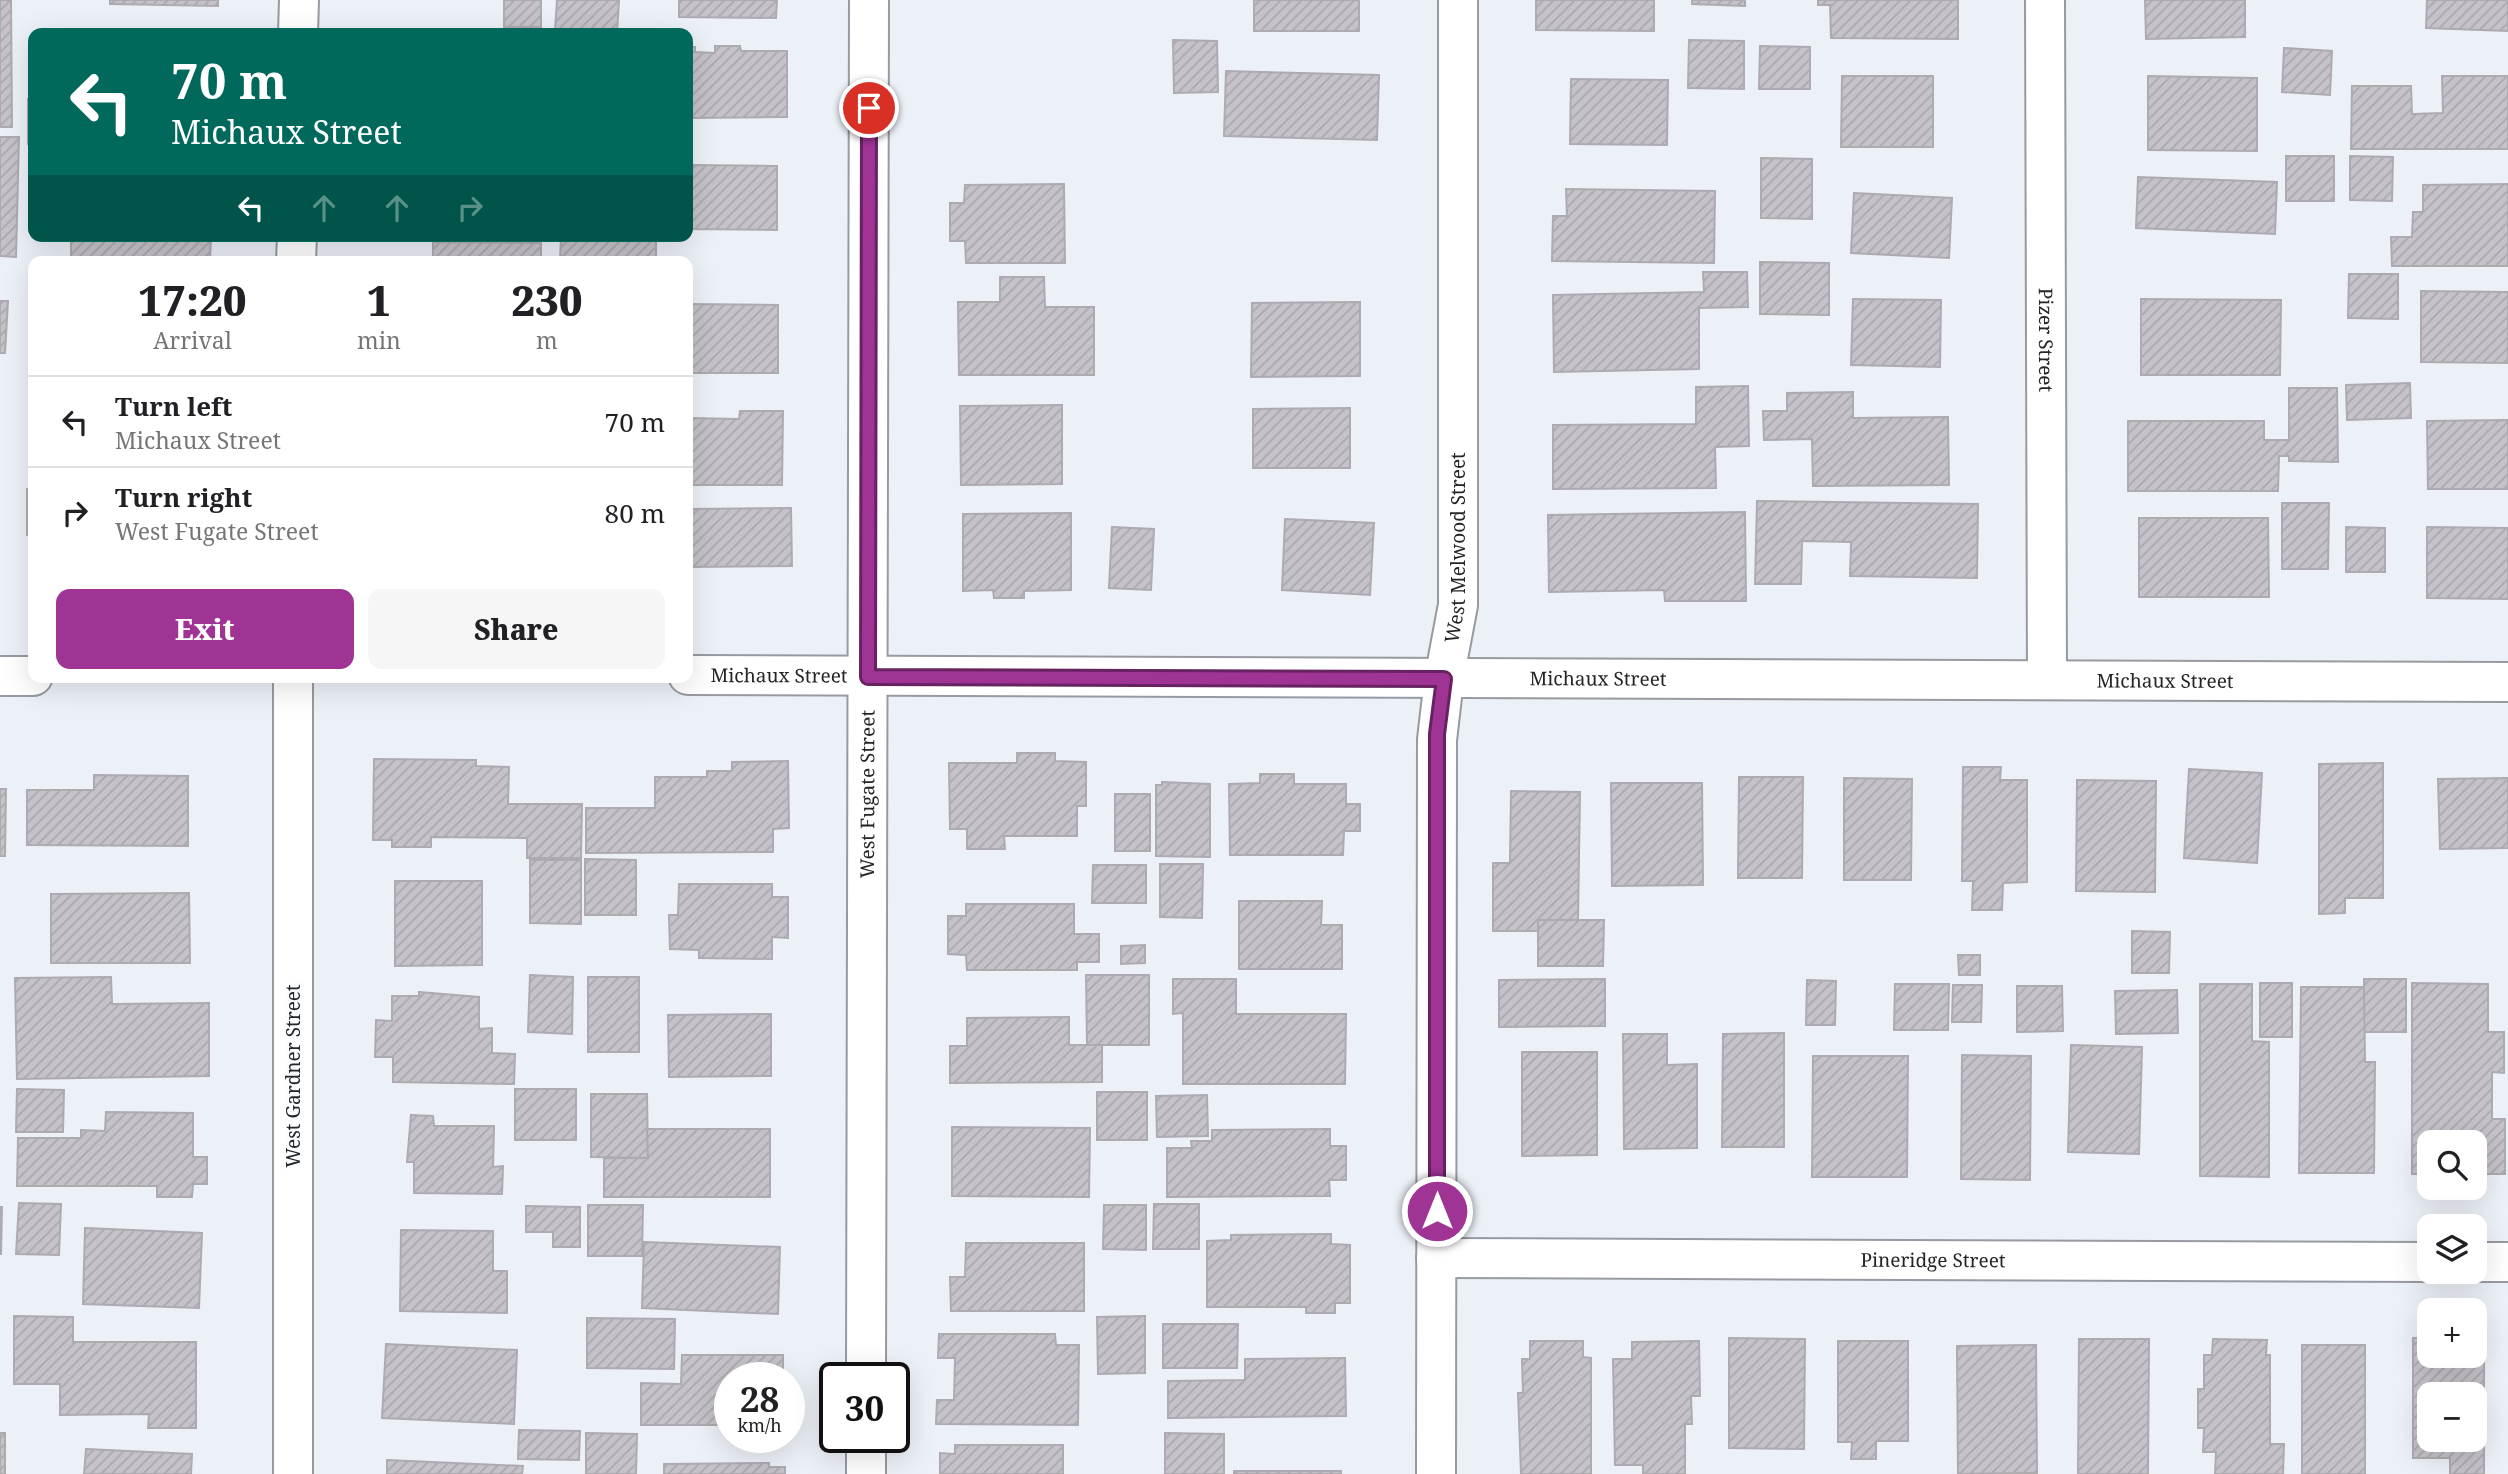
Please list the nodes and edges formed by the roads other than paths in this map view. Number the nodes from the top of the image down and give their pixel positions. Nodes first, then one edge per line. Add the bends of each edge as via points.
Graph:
1 (299, 0) edge
2 (869, 0) edge
3 (1458, 0) edge
4 (2045, 0) edge
5 (298, 28) edge
6 (693, 675) edge
7 (0, 676) edge
8 (28, 676) edge
9 (868, 677) junction
10 (1444, 679) junction
11 (2047, 680) junction
12 (2508, 682) edge
13 (293, 683) edge
14 (1436, 1258) junction
15 (2417, 1262) edge
16 (2487, 1262) edge
17 (2508, 1262) edge
18 (866, 1362) edge
19 (866, 1453) edge
20 (293, 1474) edge
21 (866, 1474) edge
22 (1436, 1474) edge

1 - 5 street
2 - 9 street, West Fugate Street
3 - 10 street, West Melwood Street via 1458,605
4 - 11 street, Pizer Street
6 - 9 street, Michaux Street
7 - 8 street
9 - 10 street, Michaux Street
9 - 18 street, West Fugate Street
10 - 11 street, Michaux Street
10 - 14 street, West Melwood Street via 1437,734
11 - 12 street, Michaux Street
13 - 20 street, West Gardner Street
14 - 15 street, Pineridge Street
14 - 22 street, West Melwood Street
16 - 17 street
19 - 21 street

